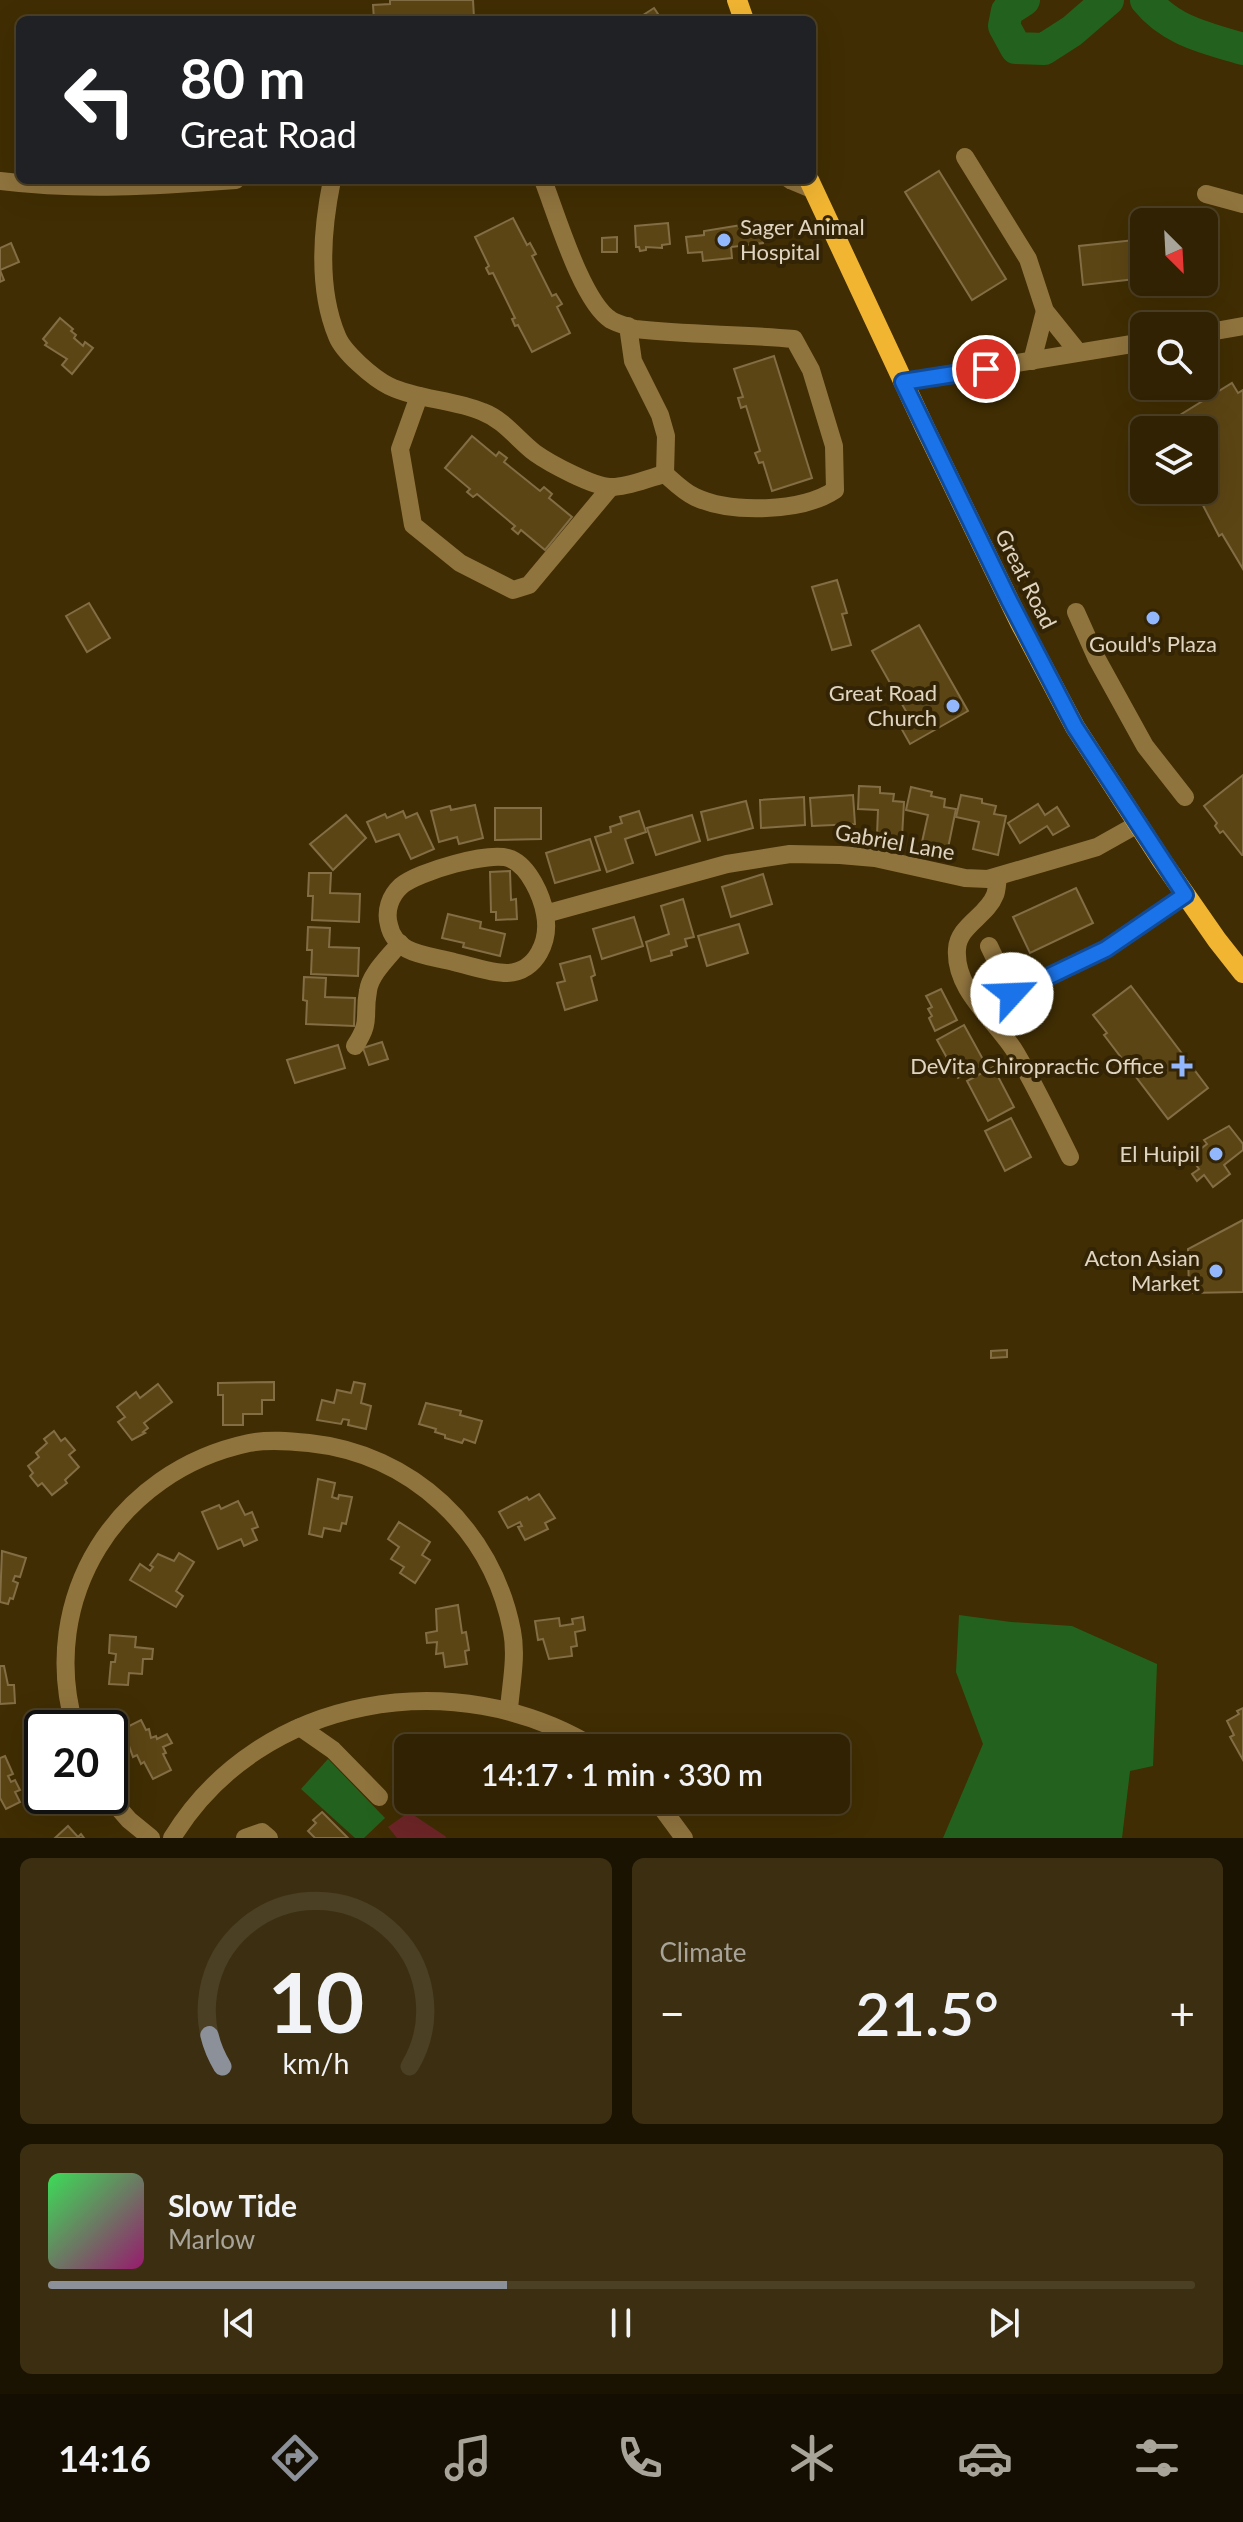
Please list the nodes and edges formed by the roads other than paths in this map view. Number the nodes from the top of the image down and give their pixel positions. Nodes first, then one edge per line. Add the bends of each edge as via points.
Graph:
1 (965, 157) dead end
2 (24, 184) edge
3 (168, 184) edge
4 (331, 184) edge
5 (545, 184) edge
6 (812, 185) edge
7 (1206, 194) dead end
8 (1243, 204) edge
9 (1045, 311) junction
10 (628, 326) junction
11 (1243, 326) edge
12 (1218, 330) edge
13 (1130, 344) edge
14 (1078, 352) junction
15 (1032, 361) junction
16 (903, 382) junction
17 (419, 396) junction
18 (665, 474) junction
19 (610, 488) junction
20 (1076, 612) dead end
21 (1185, 797) dead end
22 (1138, 824) junction
23 (998, 877) junction
24 (1185, 895) junction
25 (545, 914) junction
26 (400, 943) junction
27 (989, 946) dead end
28 (1243, 973) edge
29 (355, 1046) dead end
30 (1070, 1157) dead end
31 (509, 1709) junction
32 (72, 1710) edge
33 (300, 1727) junction
34 (570, 1734) edge
35 (379, 1797) dead end
36 (124, 1814) edge
37 (666, 1814) edge
38 (151, 1838) edge
39 (172, 1838) edge
40 (245, 1838) edge
41 (269, 1838) edge
42 (684, 1838) edge

1 - 9 street via 1028,259
2 - 3 street
4 - 17 street via 324,256 337,339 388,386
5 - 10 street via 596,306
6 - 16 main road, Great Road
7 - 8 street
9 - 14 street
9 - 15 street
10 - 18 street via 633,361 666,436
10 - 18 street via 682,335 794,339 811,370 834,446 835,490 799,506 712,502 695,497
11 - 12 street
13 - 14 street
14 - 15 street
15 - 16 street
16 - 22 main road, Great Road via 1062,702
17 - 19 street via 483,412 561,469
17 - 19 street via 400,449 413,525 460,563 513,590 529,585
18 - 19 street
20 - 21 street via 1145,746
22 - 23 street, Gabriel Lane via 1097,847
22 - 24 main road, Great Road
23 - 25 street, Gabriel Lane via 965,878 840,855 767,856
23 - 30 street via 984,914 961,934 959,967 967,988 1017,1055
24 - 27 street via 1106,949 1012,994
24 - 28 main road, Great Road
25 - 26 street via 547,930 539,954 513,972 417,953
25 - 26 street via 522,868 505,857 483,857 425,874 398,890 388,917
26 - 29 street via 368,989 365,1030
31 - 32 street via 514,1655 507,1609 465,1527 418,1482 383,1461 350,1449 288,1440 251,1442 189,1463 133,1502 107,1533 75,1596 67,1634 65,1666
31 - 33 street via 437,1702 380,1704
31 - 34 street
33 - 35 street via 333,1750
33 - 39 street via 220,1781
36 - 38 street
37 - 42 street
40 - 41 street via 262,1832

